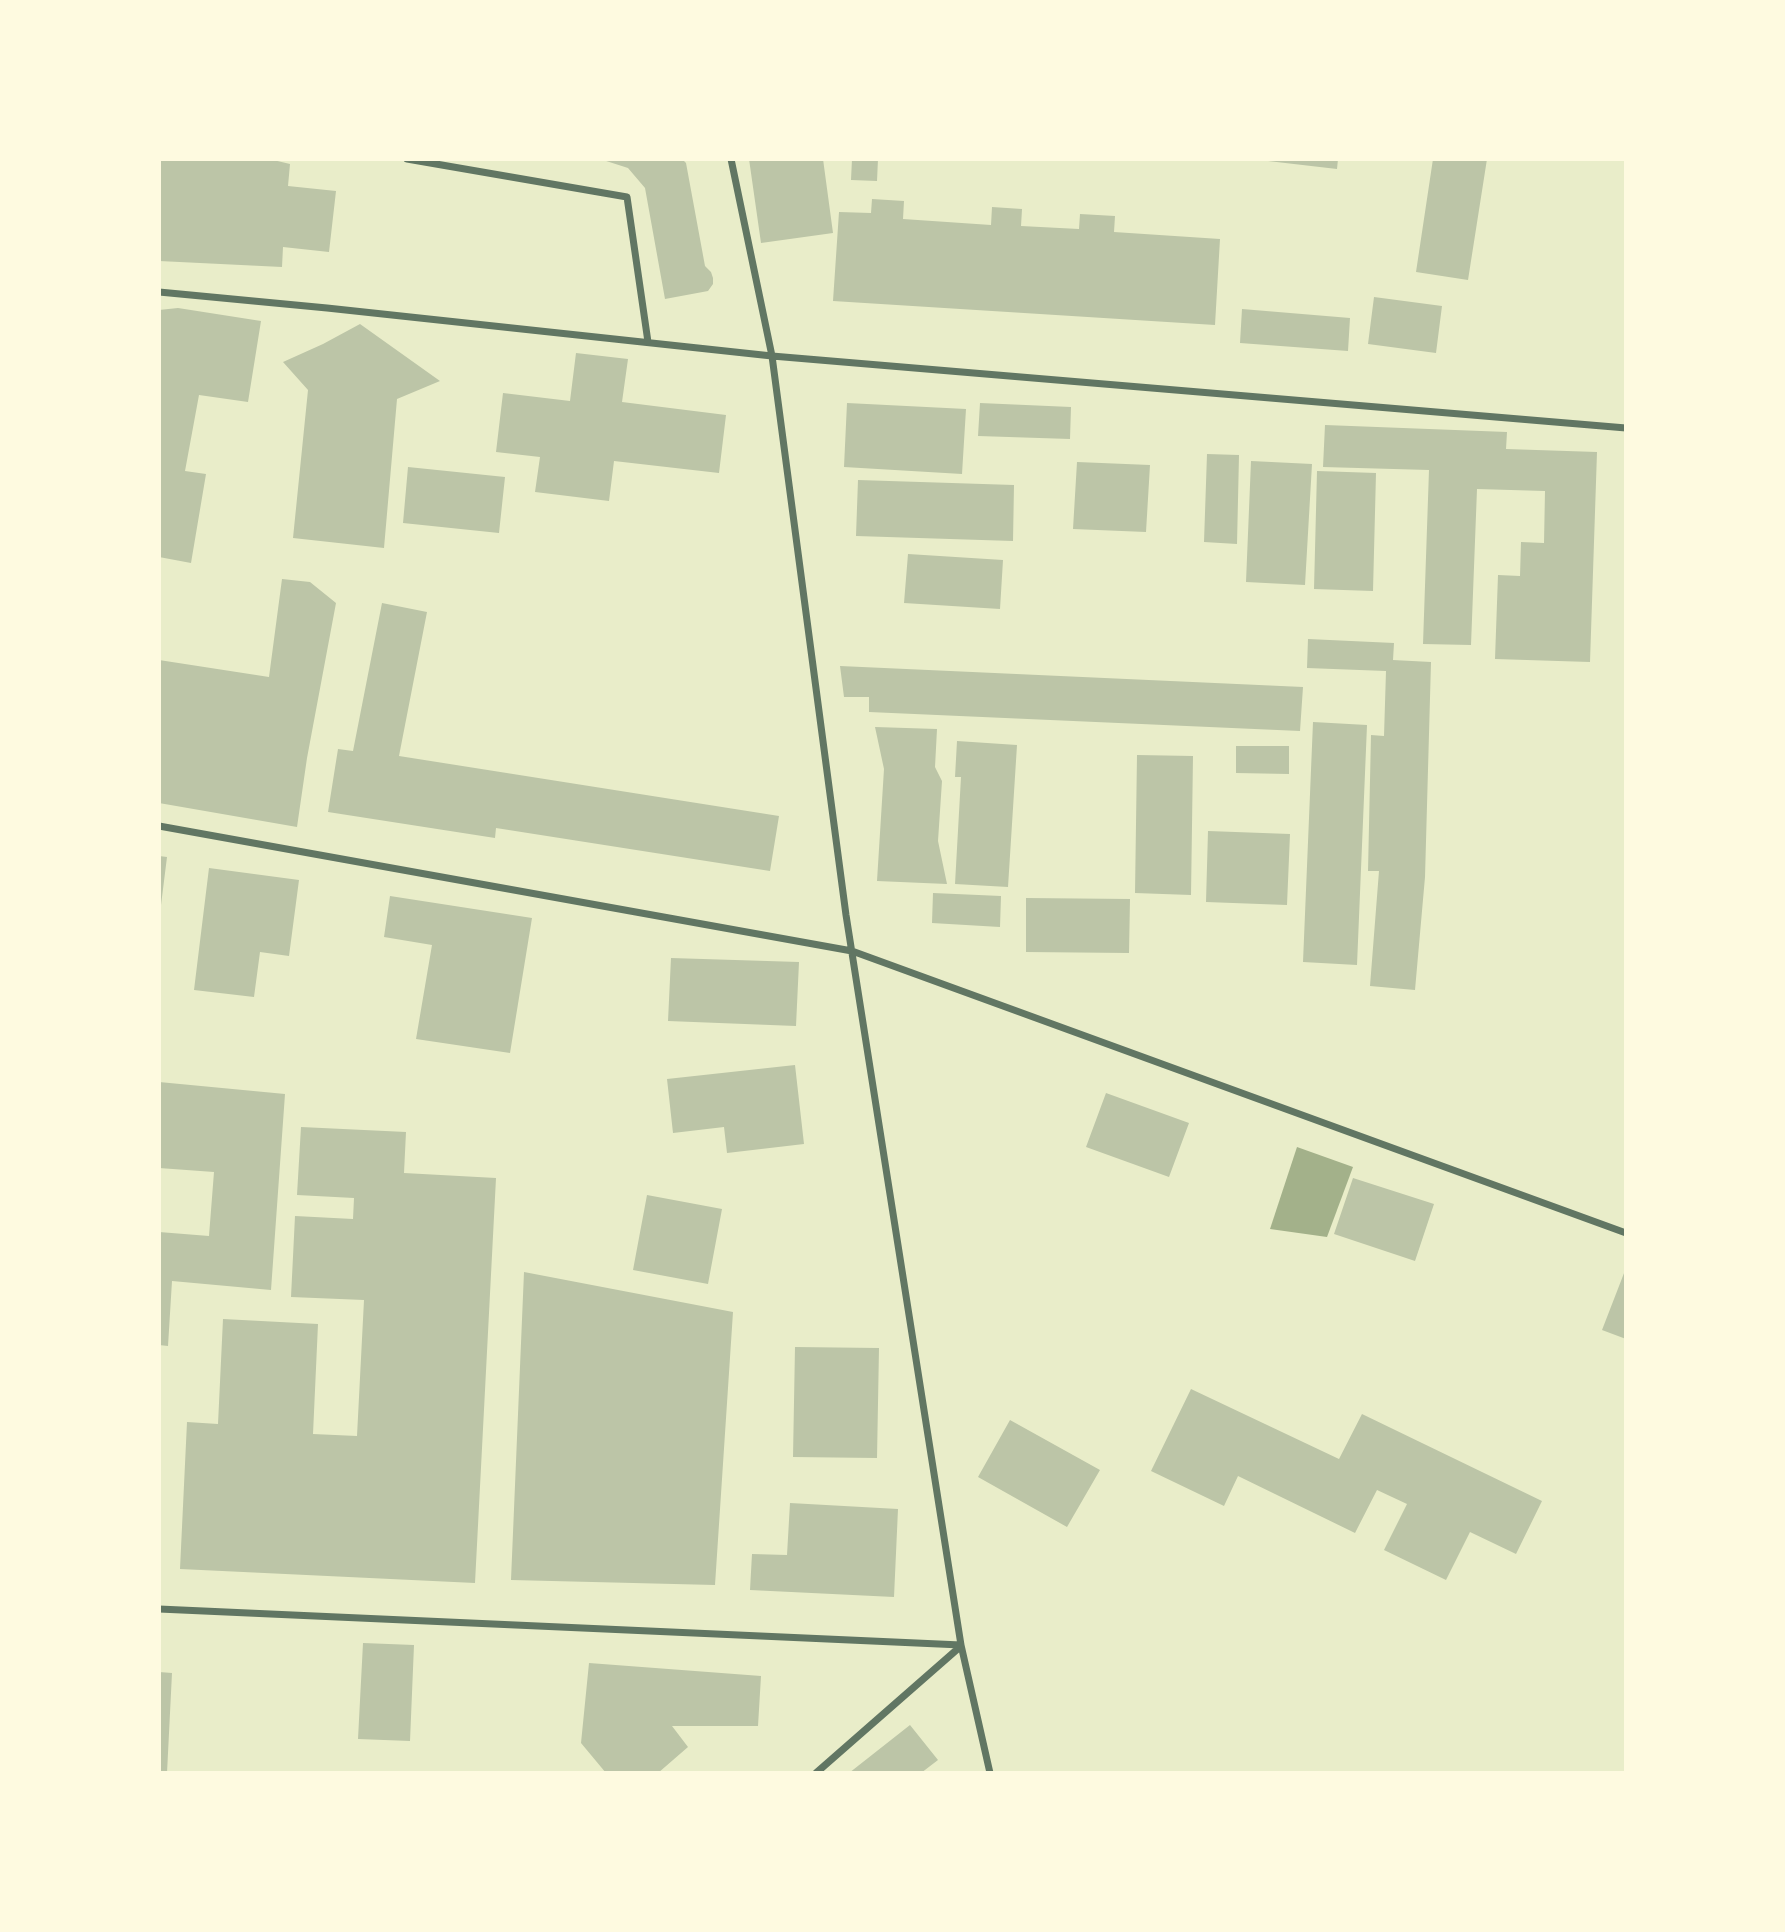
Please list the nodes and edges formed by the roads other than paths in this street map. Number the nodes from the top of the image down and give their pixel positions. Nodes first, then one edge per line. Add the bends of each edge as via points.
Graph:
1 (407, 159) edge
2 (731, 159) edge
3 (159, 292) edge
4 (648, 342) junction
5 (772, 356) junction
6 (1626, 428) edge
7 (159, 825) edge
8 (852, 951) junction
9 (1626, 1233) edge
10 (159, 1609) edge
11 (961, 1645) junction
12 (816, 1773) edge
13 (990, 1773) edge

1 - 4 street via 626,197
2 - 5 street
3 - 4 street
4 - 5 street
5 - 6 street
5 - 8 street
7 - 8 street
8 - 9 street
8 - 11 street
10 - 11 street
11 - 12 street
11 - 13 street

